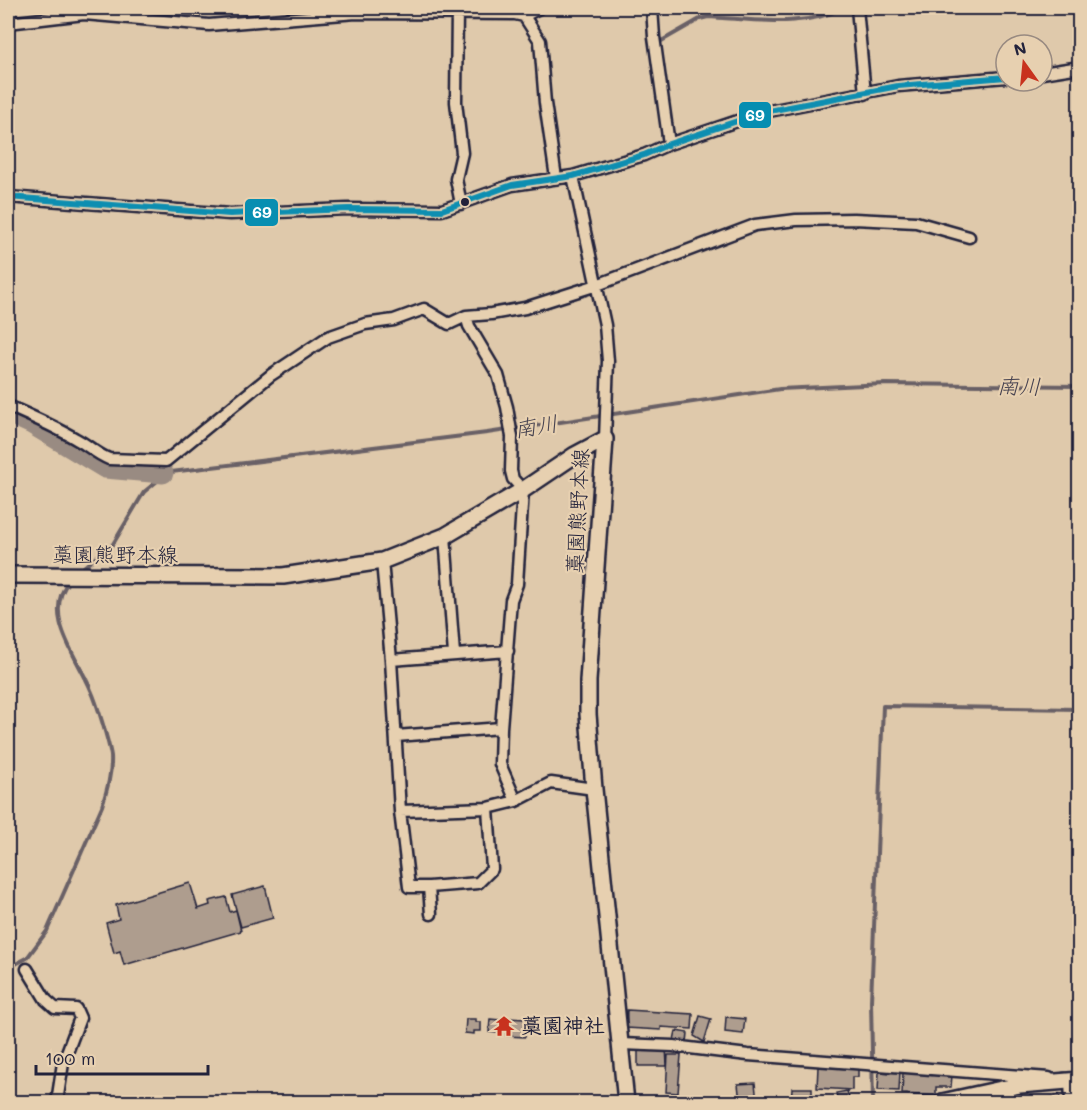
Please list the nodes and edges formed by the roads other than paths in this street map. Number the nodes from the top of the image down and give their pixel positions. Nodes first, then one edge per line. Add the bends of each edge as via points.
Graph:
1 (539, 8) edge
2 (652, 8) edge
3 (856, 8) edge
4 (457, 11) edge
5 (524, 16) junction
6 (8, 23) edge
7 (1080, 67) edge
8 (1054, 71) edge
9 (994, 78) edge
10 (865, 94) junction
11 (669, 144) junction
12 (573, 176) junction
13 (556, 178) junction
14 (8, 196) edge
15 (461, 204) junction
16 (969, 237) dead end
17 (597, 285) junction
18 (466, 316) junction
19 (8, 406) edge
20 (604, 439) junction
21 (523, 490) junction
22 (445, 536) junction
23 (382, 561) junction
24 (8, 575) edge
25 (508, 651) junction
26 (454, 654) junction
27 (391, 660) junction
28 (501, 728) junction
29 (396, 736) junction
30 (594, 789) junction
31 (516, 801) junction
32 (488, 808) junction
33 (400, 811) junction
34 (429, 887) junction
35 (431, 914) dead end
36 (27, 969) dead end
37 (621, 1044) junction
38 (1075, 1080) edge
39 (57, 1102) edge
40 (626, 1102) edge
41 (942, 1102) edge
42 (1071, 1102) edge

1 - 5 street
2 - 11 street
3 - 10 street
4 - 5 street
4 - 6 street via 356,13 209,25 84,14
4 - 15 street via 456,102 462,153 456,179
5 - 13 street via 540,41
7 - 8 street
9 - 10 street via 898,86
10 - 11 street via 764,112
11 - 12 street
12 - 13 street
12 - 17 street
13 - 15 street via 512,185
14 - 15 street via 230,214 442,210
16 - 17 street via 916,222 808,220 755,225
17 - 18 street via 525,308
17 - 20 street via 608,361
18 - 19 street via 449,324 424,309 328,337 271,375 166,461 100,456 50,424
18 - 21 street via 498,375 512,437 510,471
20 - 21 main road, 藁園熊野本線
20 - 30 main road, 藁園熊野本線 via 588,681
21 - 22 main road, 藁園熊野本線
21 - 25 street
22 - 23 main road, 藁園熊野本線
22 - 26 street
23 - 24 main road, 藁園熊野本線 via 283,576
23 - 27 street
25 - 26 street
25 - 28 street
26 - 27 street
27 - 29 street
28 - 29 street
28 - 31 street via 501,764
29 - 33 street
30 - 31 street via 551,783
30 - 37 main road, 藁園熊野本線
31 - 32 street
32 - 33 street
32 - 34 street via 492,869 478,883
33 - 34 street via 409,887
34 - 35 street
36 - 39 street via 46,1000 55,1008 76,1009 80,1018 63,1063
37 - 38 street
37 - 40 main road, 藁園熊野本線
38 - 41 main road via 1020,1085
38 - 42 street

